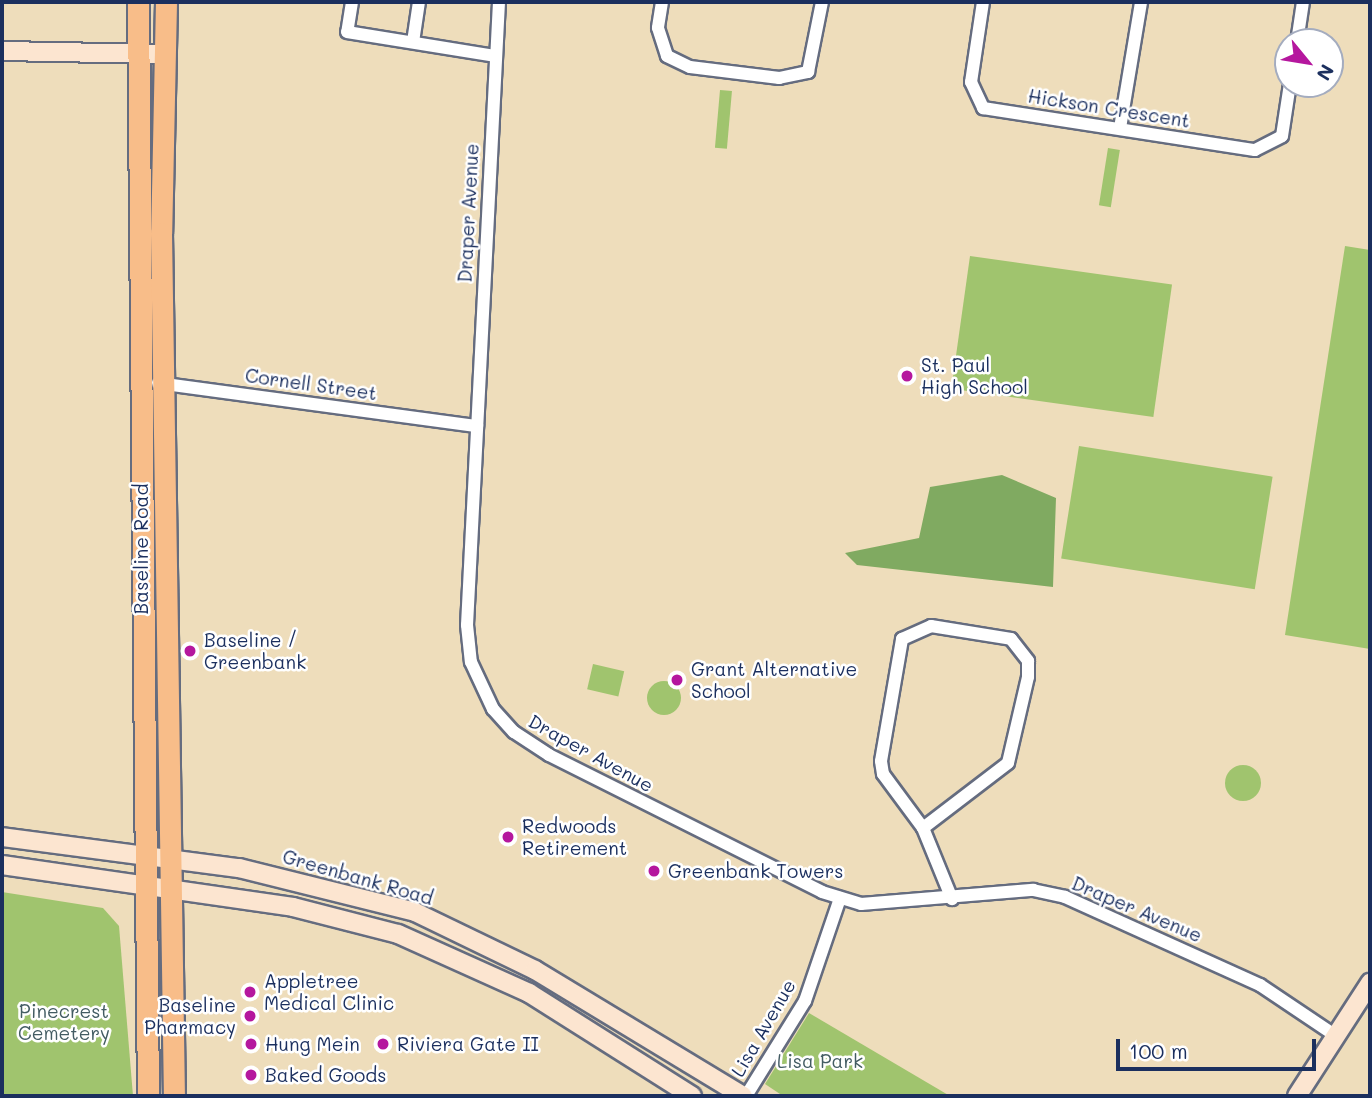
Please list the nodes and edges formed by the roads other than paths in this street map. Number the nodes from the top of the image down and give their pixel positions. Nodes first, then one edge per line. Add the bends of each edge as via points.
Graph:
1 (138, 2) edge
2 (166, 2) edge
3 (352, 2) edge
4 (419, 2) edge
5 (499, 2) edge
6 (662, 2) edge
7 (822, 2) edge
8 (983, 2) edge
9 (1141, 2) edge
10 (1303, 2) edge
11 (1299, 28) edge
12 (413, 41) junction
13 (2, 51) edge
14 (135, 51) junction
15 (163, 54) junction
16 (496, 56) junction
17 (1288, 98) edge
18 (1120, 128) junction
19 (140, 381) junction
20 (166, 383) junction
21 (477, 426) junction
22 (923, 828) junction
23 (2, 837) edge
24 (143, 854) junction
25 (173, 858) junction
26 (2, 865) edge
27 (142, 884) junction
28 (174, 888) junction
29 (840, 898) junction
30 (953, 899) junction
31 (1370, 983) edge
32 (1336, 1036) junction
33 (148, 1096) edge
34 (174, 1096) edge
35 (692, 1096) edge
36 (744, 1096) edge
37 (1297, 1096) edge

1 - 14 main road, Baseline Road
2 - 15 main road, Baseline Road
3 - 12 street via 347,32
4 - 12 street
5 - 16 street, Draper Avenue
6 - 7 street via 658,28 667,56 690,67 779,78 808,72
8 - 18 street, Hickson Crescent via 971,82 983,108
9 - 18 street
10 - 11 street
12 - 16 street
13 - 14 main road
14 - 15 main road
14 - 19 main road, Baseline Road
15 - 20 main road, Baseline Road
16 - 21 street, Draper Avenue
17 - 18 street, Hickson Crescent via 1282,136 1271,147
19 - 20 street, Cornell Street
19 - 24 main road, Baseline Road
20 - 21 street, Cornell Street
20 - 25 main road, Baseline Road
21 - 29 street, Draper Avenue via 468,643 493,709 514,732 573,769
22 - 22 street via 1008,763 1028,677 1028,660 1011,639 931,626 902,639 881,761
22 - 30 street
23 - 24 main road, Greenbank Road
24 - 25 main road, Greenbank Road
24 - 27 main road, Baseline Road
25 - 28 main road, Baseline Road
25 - 36 main road, Greenbank Road via 320,884 415,912 535,970
26 - 27 main road
27 - 28 main road
27 - 33 main road, Baseline Road
28 - 34 main road, Baseline Road
28 - 35 main road via 293,907 398,934 529,993
29 - 30 street, Draper Avenue via 861,904
29 - 36 street, Lisa Avenue via 805,1001
30 - 32 street, Draper Avenue via 1033,890 1065,897 1260,985
31 - 32 main road
32 - 37 main road

